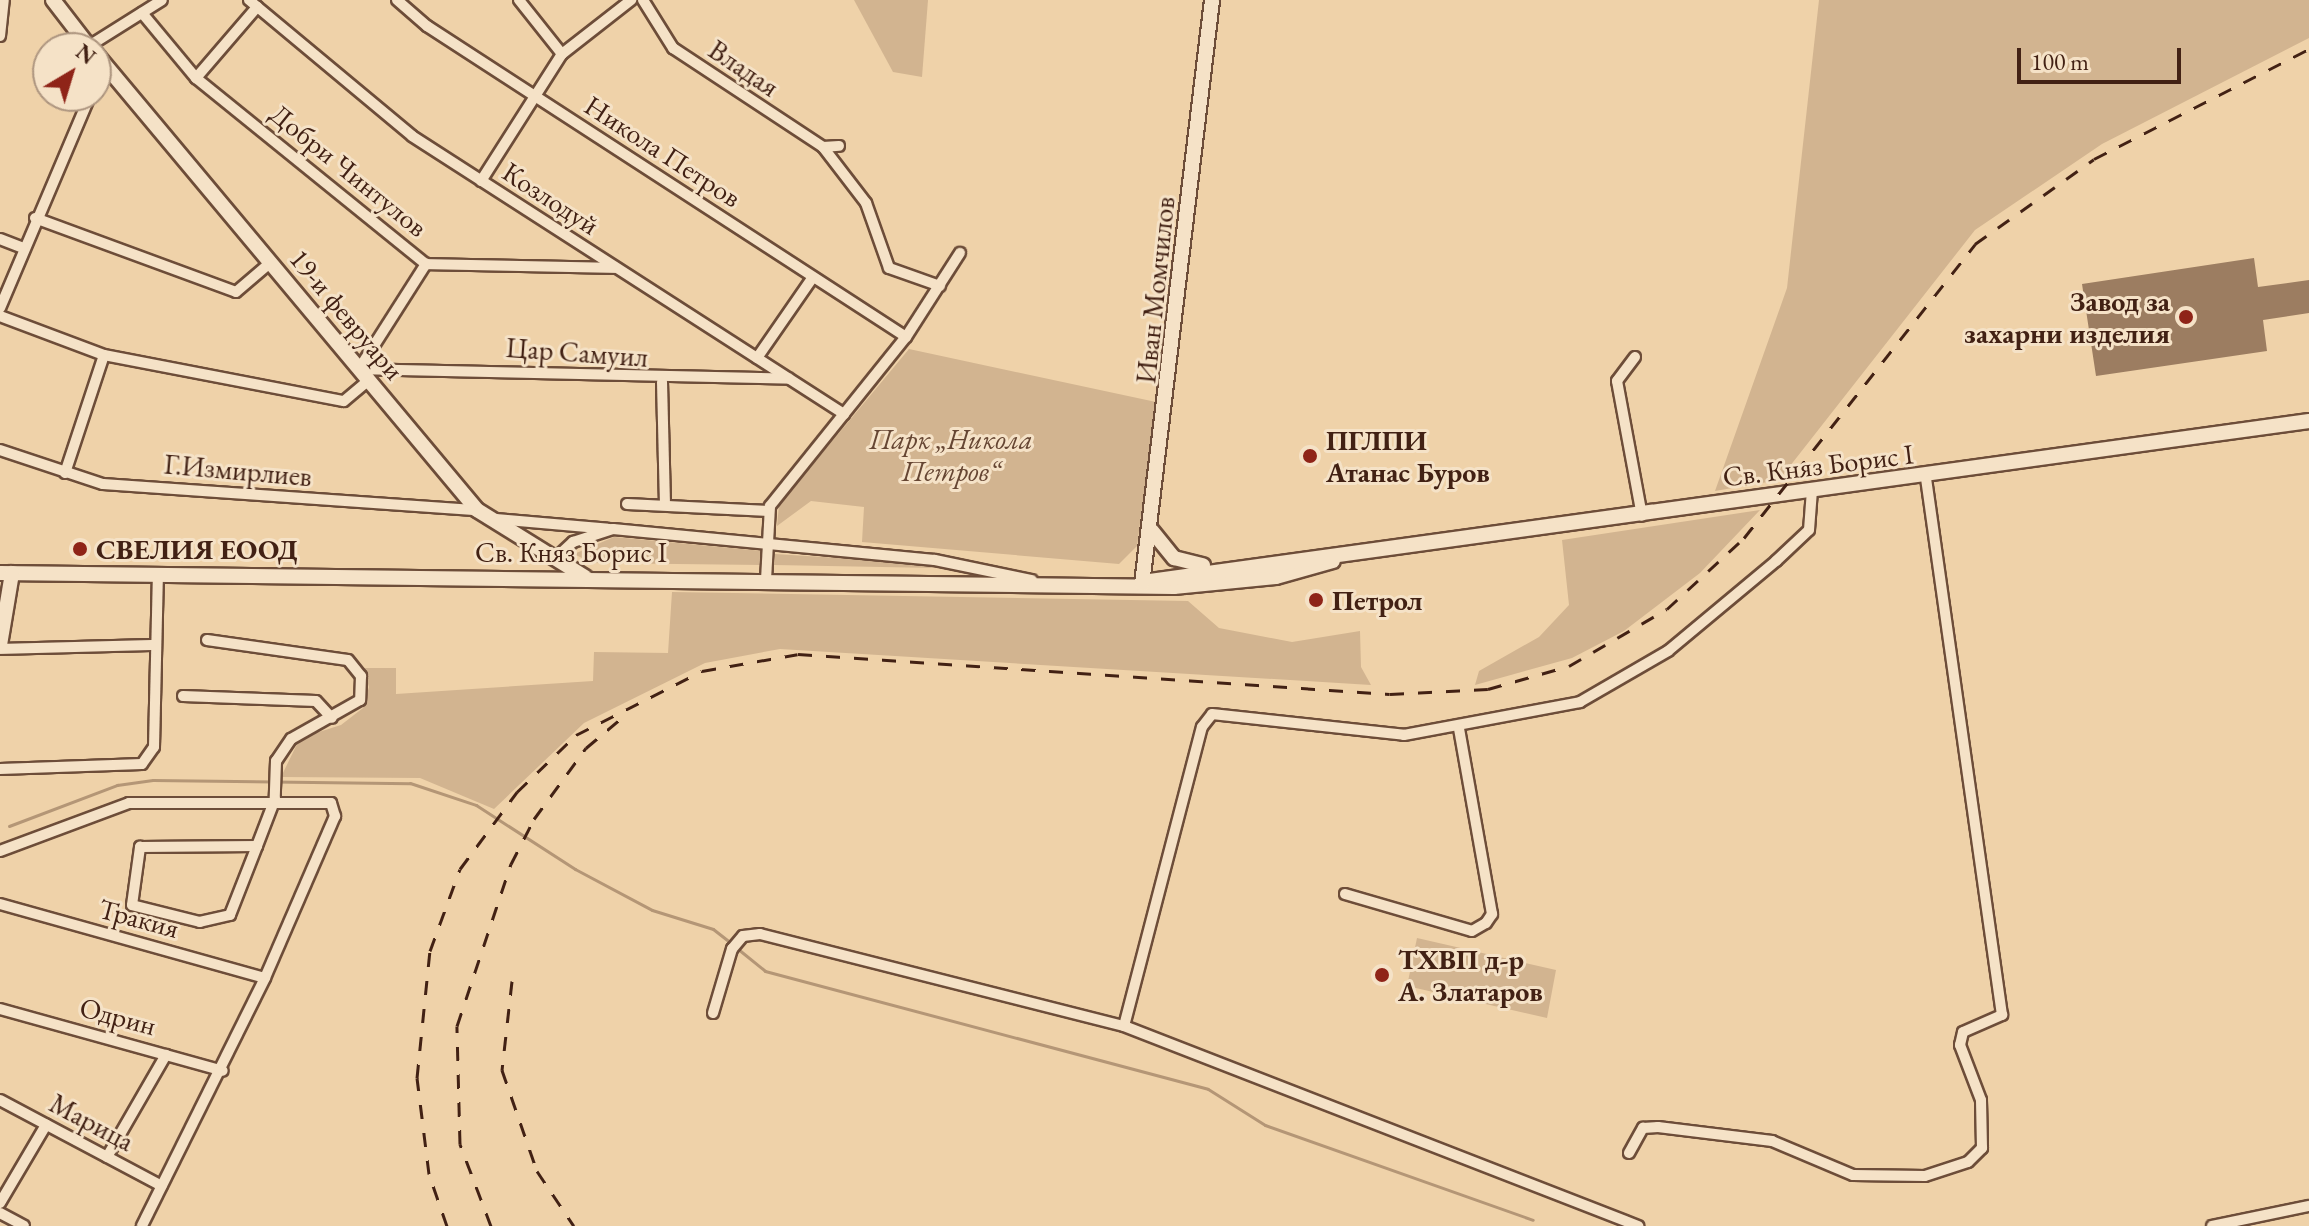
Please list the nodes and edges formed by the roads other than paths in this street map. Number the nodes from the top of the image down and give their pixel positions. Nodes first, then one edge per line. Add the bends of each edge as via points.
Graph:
1 (53, 0) edge
2 (162, 0) edge
3 (397, 0) edge
4 (519, 0) edge
5 (631, 0) edge
6 (643, 0) edge
7 (1212, 0) edge
8 (3, 3) edge
9 (253, 3) edge
10 (142, 13) junction
11 (78, 32) edge
12 (0, 36) edge
13 (112, 39) edge
14 (562, 54) junction
15 (112, 73) edge
16 (196, 78) junction
17 (535, 96) junction
18 (83, 112) edge
19 (839, 146) dead end
20 (823, 147) junction
21 (481, 181) junction
22 (35, 218) junction
23 (0, 239) edge
24 (23, 248) junction
25 (960, 253) dead end
26 (270, 263) junction
27 (426, 264) junction
28 (617, 268) junction
29 (813, 277) junction
30 (940, 286) junction
31 (0, 308) edge
32 (0, 316) edge
33 (906, 337) junction
34 (104, 355) junction
35 (1635, 357) dead end
36 (757, 358) junction
37 (364, 374) junction
38 (791, 379) junction
39 (662, 382) junction
40 (844, 414) junction
41 (2309, 421) edge
42 (0, 450) edge
43 (65, 473) junction
44 (1926, 478) junction
45 (1812, 490) junction
46 (665, 503) junction
47 (627, 504) dead end
48 (477, 510) junction
49 (769, 511) junction
50 (1642, 516) junction
51 (496, 519) junction
52 (613, 529) junction
53 (1152, 531) junction
54 (769, 543) junction
55 (558, 556) junction
56 (1333, 561) junction
57 (1231, 566) junction
58 (6, 573) edge
59 (158, 574) junction
60 (585, 577) junction
61 (766, 580) junction
62 (1032, 580) junction
63 (1142, 584) junction
64 (207, 640) dead end
65 (156, 645) junction
66 (0, 647) edge
67 (183, 696) dead end
68 (332, 718) junction
69 (1459, 729) junction
70 (0, 769) edge
71 (275, 799) junction
72 (257, 846) junction
73 (0, 851) edge
74 (1345, 894) dead end
75 (0, 904) edge
76 (265, 978) junction
77 (0, 1009) edge
78 (713, 1013) dead end
79 (1124, 1026) junction
80 (166, 1055) junction
81 (223, 1071) junction
82 (0, 1100) edge
83 (46, 1125) junction
84 (1629, 1153) dead end
85 (107, 1157) junction
86 (162, 1186) junction
87 (0, 1203) edge
88 (2309, 1206) edge
89 (0, 1213) edge
90 (24, 1226) edge
91 (142, 1226) edge
92 (1638, 1226) edge
93 (2212, 1226) edge

1 - 11 street, 19-и февруари
2 - 10 street
3 - 17 street, Никола Петров
4 - 14 street
5 - 14 street
6 - 20 street, Владая via 673,48
7 - 53 street, Иван Момчилов
8 - 12 street
9 - 16 street
9 - 21 street, Козлодуй via 412,136
10 - 13 street
10 - 16 street, Добри Чинтулов
14 - 17 street
15 - 26 street, 19-и февруари
16 - 27 street, Добри Чинтулов
17 - 21 street
17 - 29 street, Никола Петров
18 - 22 street
19 - 20 street
20 - 30 street, Владая via 866,203 889,268
21 - 28 street, Козлодуй
22 - 24 street
22 - 26 street via 236,292
23 - 24 street
24 - 31 street
25 - 30 street
26 - 37 street, 19-и февруари
27 - 28 street, Добри Чинтулов
27 - 37 street
28 - 36 street, Козлодуй
29 - 33 street, Никола Петров
29 - 36 street
30 - 33 street
32 - 34 street
33 - 40 street
34 - 37 street via 344,401
34 - 43 street
35 - 50 street via 1617,381
36 - 38 street, Козлодуй
37 - 39 street, Цар Самуил via 447,367
37 - 48 street, 19-и февруари
38 - 39 street, Цар Самуил
38 - 40 street, Козлодуй
39 - 46 street
40 - 49 street
41 - 44 street, Св. Княз Борис I
42 - 43 street, Г.Измирлиев
43 - 48 street, Г.Измирлиев via 103,484 225,495
44 - 45 street, Св. Княз Борис I
44 - 84 street via 2002,1015 1963,1032 1960,1045 1981,1100 1982,1148 1968,1162 1925,1176 1853,1175 1772,1141 1658,1127 1643,1128
45 - 50 street, Св. Княз Борис I
45 - 69 street via 1809,530 1656,660 1580,702
46 - 47 street
46 - 49 street
48 - 51 street, 19-и февруари
49 - 54 street
50 - 56 street, Св. Княз Борис I
51 - 52 street
51 - 55 street, 19-и февруари
52 - 54 street
52 - 55 street via 573,542
53 - 57 street via 1183,563
53 - 63 street, Иван Момчилов
54 - 61 street
54 - 62 street via 935,560
55 - 60 street, 19-и февруари
56 - 57 street, Св. Княз Борис I
56 - 63 street, Св. Княз Борис I via 1276,577
57 - 63 street, Св. Княз Борис I
58 - 59 street, Св. Княз Борис I
58 - 66 street
59 - 60 street, Св. Княз Борис I
59 - 65 street
60 - 61 street, Св. Княз Борис I
61 - 62 street, Св. Княз Борис I
62 - 63 street, Св. Княз Борис I
64 - 68 street via 348,660 361,676 360,700
65 - 66 street
65 - 70 street via 154,747 142,764
67 - 68 street via 316,701
68 - 71 street via 291,739 276,761
69 - 74 street via 1492,914 1486,923 1472,931
69 - 79 street via 1404,735 1212,714 1202,727
71 - 72 street
71 - 73 street via 129,803
71 - 76 street via 331,803 335,816
72 - 72 street via 140,847 132,905 200,922 222,920
75 - 76 street, Тракия
76 - 81 street
77 - 80 street, Одрин
78 - 79 street via 732,949 743,936 760,934
79 - 92 street
80 - 81 street, Одрин
80 - 85 street
81 - 86 street
82 - 83 street, Марица
83 - 85 street, Марица
83 - 87 street
85 - 86 street, Марица
86 - 91 street
88 - 93 street
89 - 90 street

